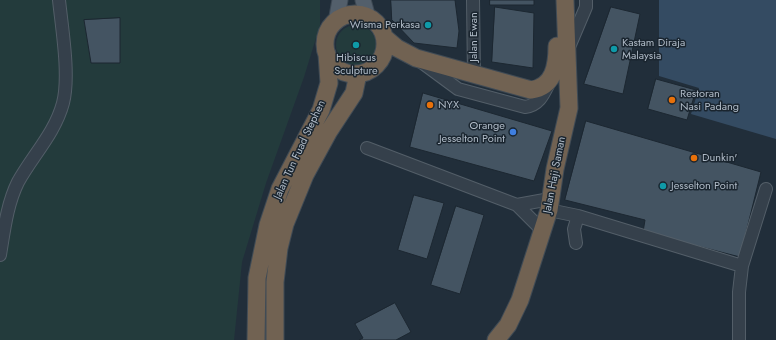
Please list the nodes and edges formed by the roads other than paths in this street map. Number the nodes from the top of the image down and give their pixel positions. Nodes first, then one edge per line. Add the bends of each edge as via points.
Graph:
1 (59, 0) edge
2 (340, 0) edge
3 (363, 0) edge
4 (474, 0) edge
5 (555, 0) edge
6 (565, 0) edge
7 (586, 0) edge
8 (368, 18) junction
9 (336, 22) junction
10 (384, 37) junction
11 (566, 53) junction
12 (327, 54) junction
13 (416, 58) junction
14 (358, 74) junction
15 (474, 75) junction
16 (550, 80) junction
17 (367, 148) dead end
18 (766, 189) dead end
19 (517, 205) junction
20 (550, 205) junction
21 (578, 216) junction
22 (543, 231) junction
23 (576, 243) dead end
24 (0, 255) edge
25 (742, 266) junction
26 (256, 340) edge
27 (275, 340) edge
28 (496, 340) edge
29 (738, 340) edge

1 - 24 street via 65,63 63,102 54,127 18,183 9,208
2 - 9 main road
3 - 8 main road
4 - 15 street, Jalan Ewan
5 - 16 highway via 557,60
6 - 11 highway, Jalan Haji Saman
7 - 11 street via 586,7
8 - 9 highway via 352,15
8 - 10 highway via 375,22
9 - 12 highway via 327,34
10 - 13 highway via 397,48
10 - 14 highway via 385,45 380,62 366,72
11 - 20 highway, Jalan Haji Saman via 569,108 555,169
12 - 14 highway via 339,70 348,74
12 - 26 highway, Jalan Tun Fuad Stephen via 328,83 322,110 280,189 268,225 257,278
13 - 15 highway
13 - 16 street via 458,89 525,107 538,102
14 - 27 highway, Jalan Tun Fuad Stephen via 354,93 305,175 285,224 275,282
15 - 16 highway via 524,89 537,89
17 - 19 street
18 - 25 street
19 - 20 street
19 - 22 street
20 - 21 street
20 - 22 highway, Jalan Haji Saman
21 - 23 street via 574,229
21 - 25 street
22 - 28 highway, Jalan Haji Saman via 520,300 508,325
25 - 29 street

